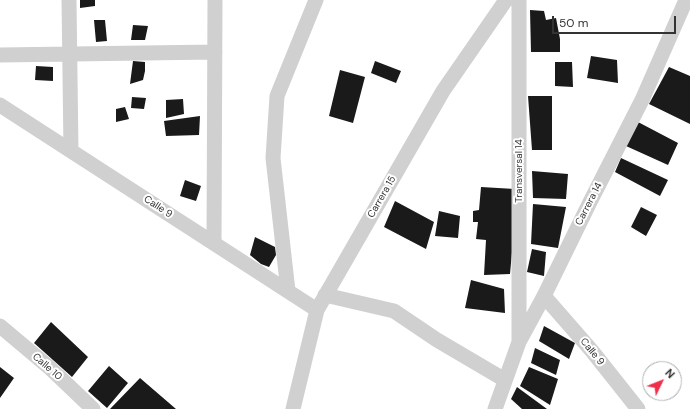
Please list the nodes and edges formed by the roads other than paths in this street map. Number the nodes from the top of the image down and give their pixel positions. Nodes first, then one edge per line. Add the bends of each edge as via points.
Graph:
1 (69, 0) edge
2 (215, 0) edge
3 (316, 0) edge
4 (506, 0) edge
5 (519, 0) edge
6 (686, 0) edge
7 (215, 52) junction
8 (70, 54) junction
9 (0, 55) edge
10 (0, 105) edge
11 (70, 151) junction
12 (214, 243) junction
13 (288, 291) junction
14 (325, 295) junction
15 (544, 296) junction
16 (317, 310) junction
17 (0, 326) edge
18 (518, 342) junction
19 (505, 380) junction
20 (93, 409) edge
21 (293, 409) edge
22 (495, 409) edge
23 (638, 409) edge

1 - 8 street
2 - 7 street
3 - 13 street via 277,96 273,158
4 - 14 street, Carrera 15 via 443,91
5 - 18 street, Transversal 14
6 - 15 street, Carrera 14 via 642,100
7 - 8 street
7 - 12 street
8 - 9 street
8 - 11 street
10 - 11 street, Calle 9
11 - 12 street, Calle 9
12 - 13 street, Calle 9
13 - 16 street, Calle 9
14 - 16 street, Carrera 15
14 - 19 street via 394,311
15 - 18 street, Carrera 14
15 - 23 street, Calle 9
16 - 21 street, Carrera 15
17 - 20 street, Calle 10
18 - 19 street, Carrera 14
19 - 22 street, Carrera 14

